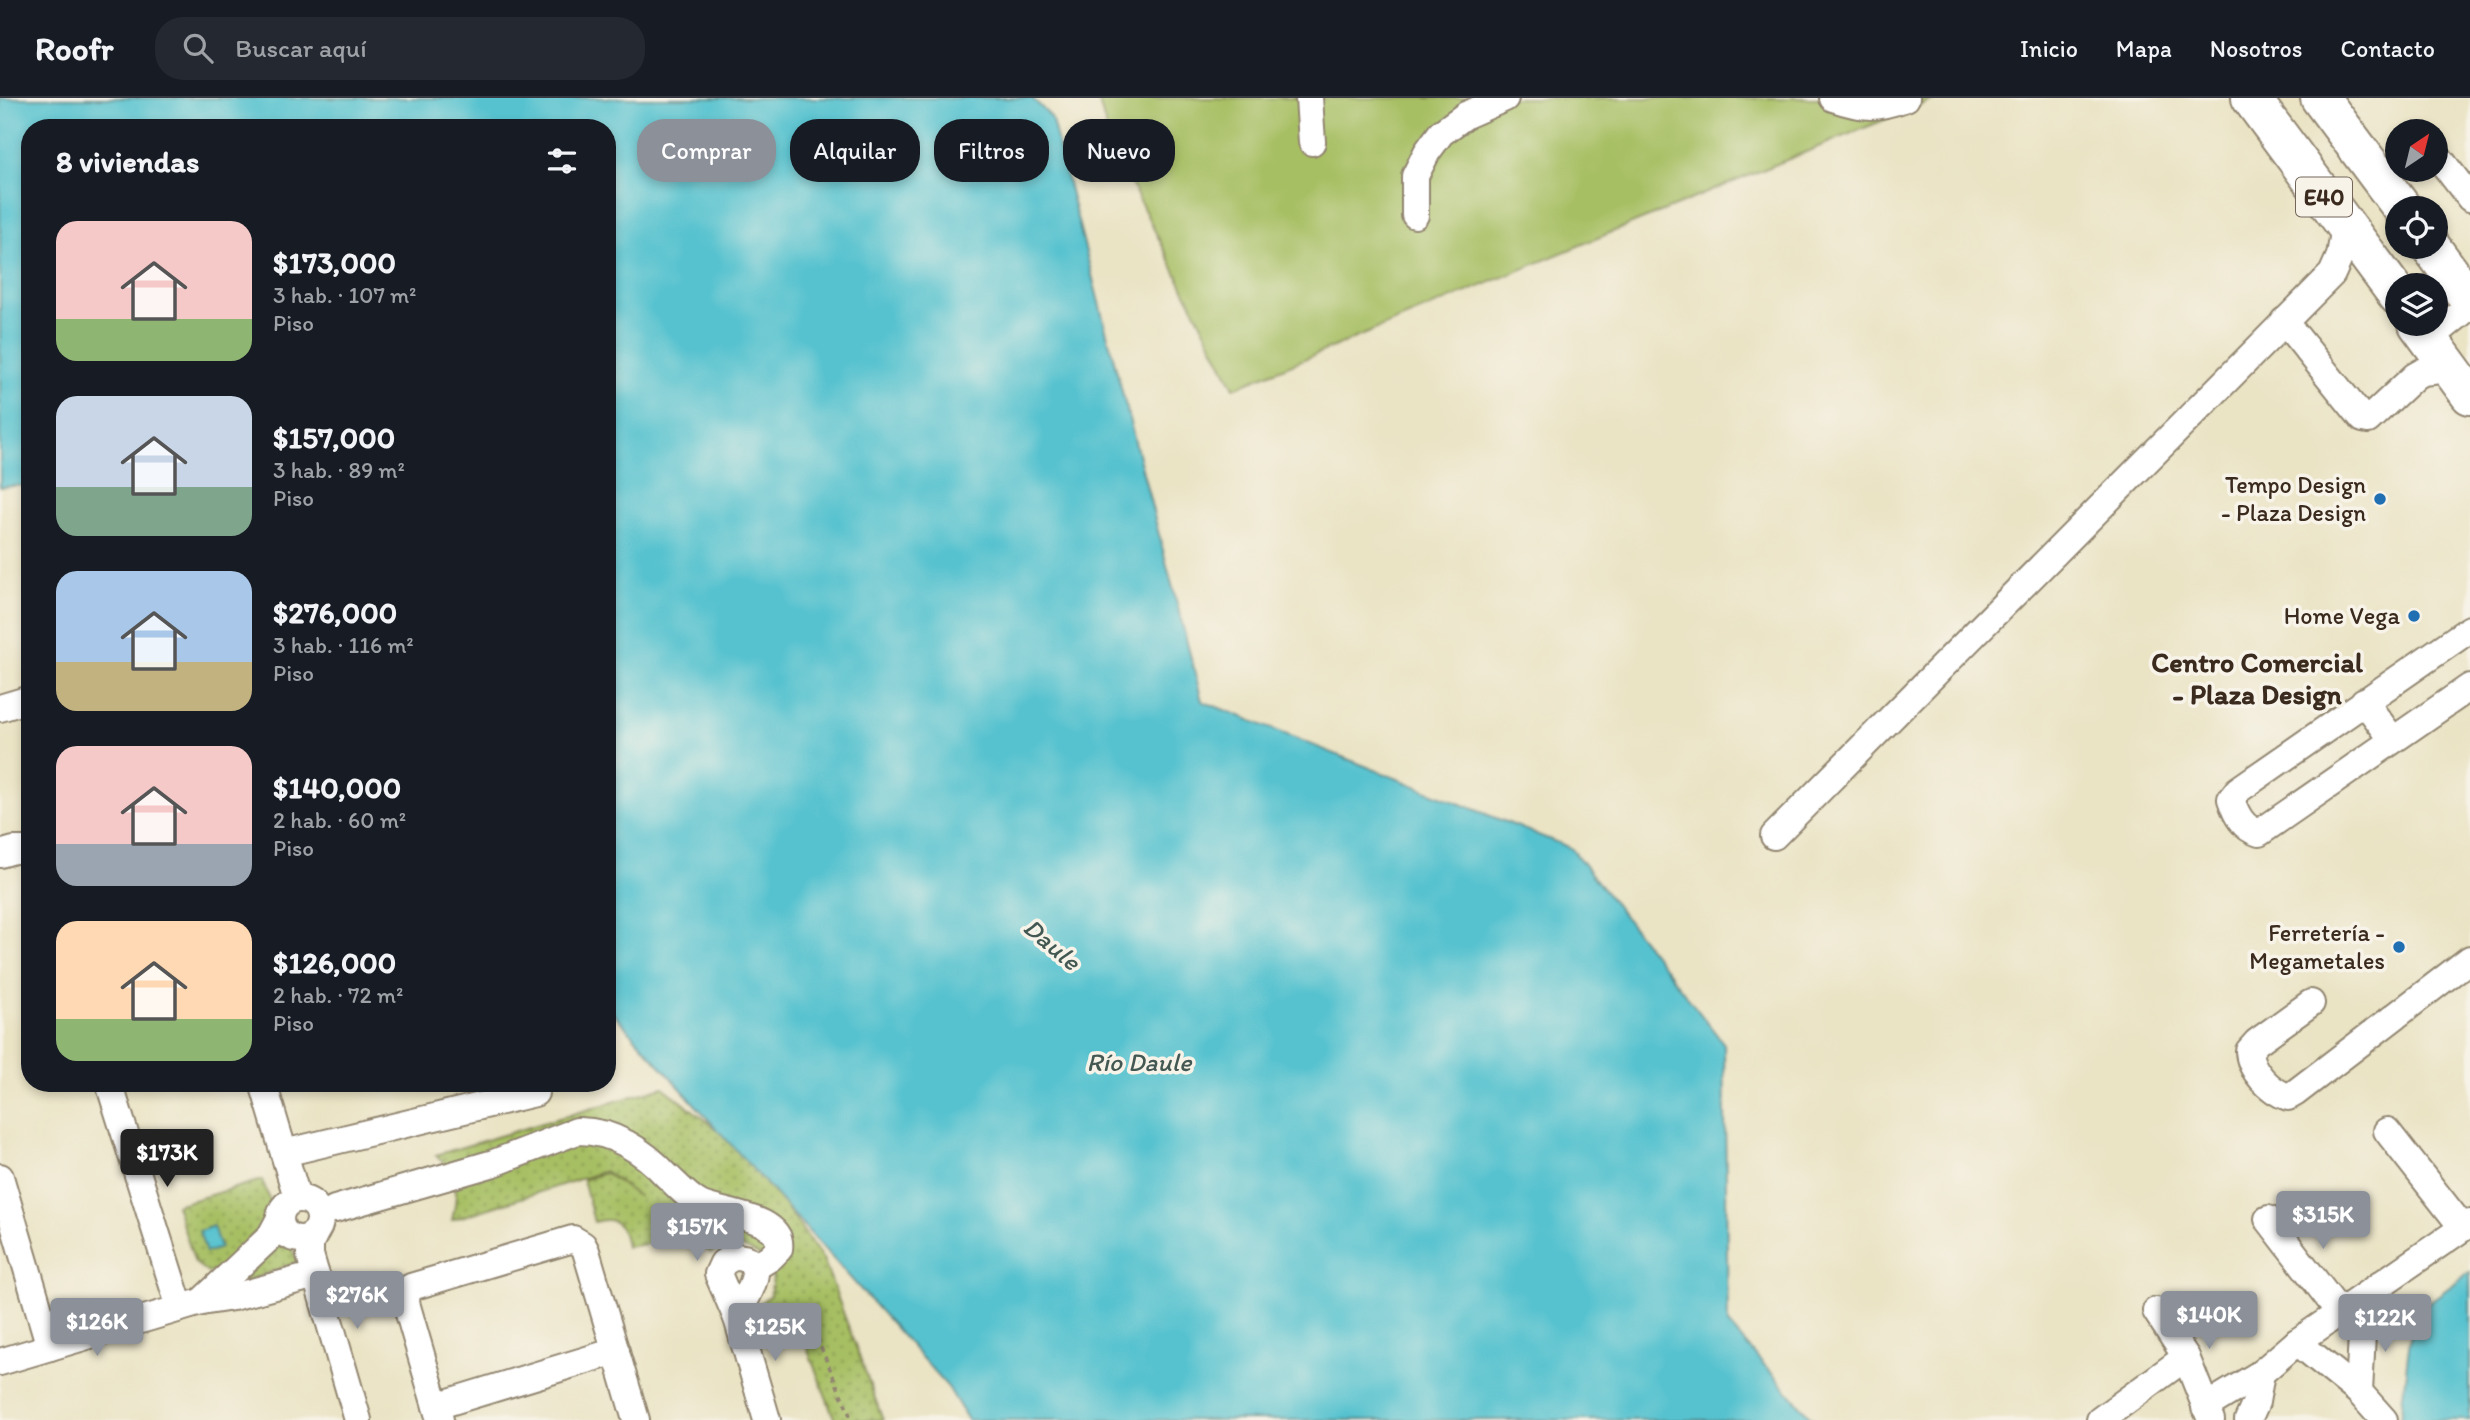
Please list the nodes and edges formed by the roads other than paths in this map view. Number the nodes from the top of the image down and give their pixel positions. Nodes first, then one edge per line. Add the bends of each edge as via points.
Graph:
1 (1309, 98) edge
2 (1505, 98) edge
3 (1833, 98) edge
4 (1906, 98) edge
5 (2251, 98) edge
6 (2320, 98) edge
7 (1312, 142) dead end
8 (2448, 170) edge
9 (2393, 196) edge
10 (2470, 198) edge
11 (1415, 215) dead end
12 (2345, 226) junction
13 (2440, 259) edge
14 (2385, 279) edge
15 (2470, 300) edge
16 (2470, 306) edge
17 (2284, 321) junction
18 (2442, 357) edge
19 (2470, 629) edge
20 (2470, 687) edge
21 (2364, 701) junction
22 (21, 702) edge
23 (0, 708) edge
24 (2393, 740) junction
25 (1774, 836) dead end
26 (21, 850) edge
27 (0, 854) edge
28 (2470, 959) edge
29 (2311, 1003) dead end
30 (112, 1092) edge
31 (266, 1092) edge
32 (534, 1093) dead end
33 (2386, 1131) dead end
34 (284, 1153) junction
35 (0, 1177) edge
36 (2268, 1219) dead end
37 (306, 1222) junction
38 (2466, 1226) edge
39 (754, 1268) junction
40 (2364, 1296) junction
41 (190, 1305) junction
42 (2156, 1311) dead end
43 (2340, 1313) junction
44 (737, 1318) junction
45 (2297, 1342) junction
46 (50, 1347) junction
47 (616, 1351) junction
48 (2186, 1357) junction
49 (0, 1362) edge
50 (2261, 1373) junction
51 (2359, 1392) junction
52 (438, 1413) edge
53 (2208, 1414) edge
54 (358, 1420) edge
55 (636, 1420) edge
56 (766, 1420) edge
57 (2101, 1420) edge
58 (2248, 1420) edge
59 (2384, 1420) edge

1 - 7 street
2 - 11 street via 1466,115 1441,133 1415,176
3 - 4 street via 1859,107 1885,106
5 - 12 highway, E40
6 - 9 highway, E40
8 - 10 street
12 - 14 highway, E40
12 - 17 street via 2332,274
13 - 15 highway
16 - 18 street
17 - 18 street via 2363,419 2368,420
17 - 25 street
19 - 21 street
20 - 24 street
21 - 24 street
21 - 24 street via 2238,790 2231,799 2235,812 2248,829 2259,833
22 - 23 street
26 - 27 street
28 - 29 street via 2288,1097 2256,1073 2249,1051
30 - 41 street
31 - 34 street
32 - 34 street
33 - 38 street
34 - 37 street
35 - 46 street
36 - 43 street
37 - 39 street via 494,1163 577,1131 592,1131 623,1142 699,1204 770,1228 778,1237 779,1249
37 - 41 street via 270,1237
37 - 41 street via 233,1297
37 - 54 street
38 - 40 street
39 - 44 street via 754,1284
39 - 44 street via 740,1257 728,1259 720,1268 719,1280
40 - 43 street
40 - 51 street
41 - 46 street
42 - 48 street
43 - 45 street
44 - 56 street
45 - 50 street
45 - 51 street
46 - 49 street
47 - 52 street
47 - 52 street via 586,1251 573,1239 416,1284 407,1292 406,1303
47 - 55 street
48 - 53 street
48 - 57 street
50 - 53 street
50 - 58 street
51 - 59 street

